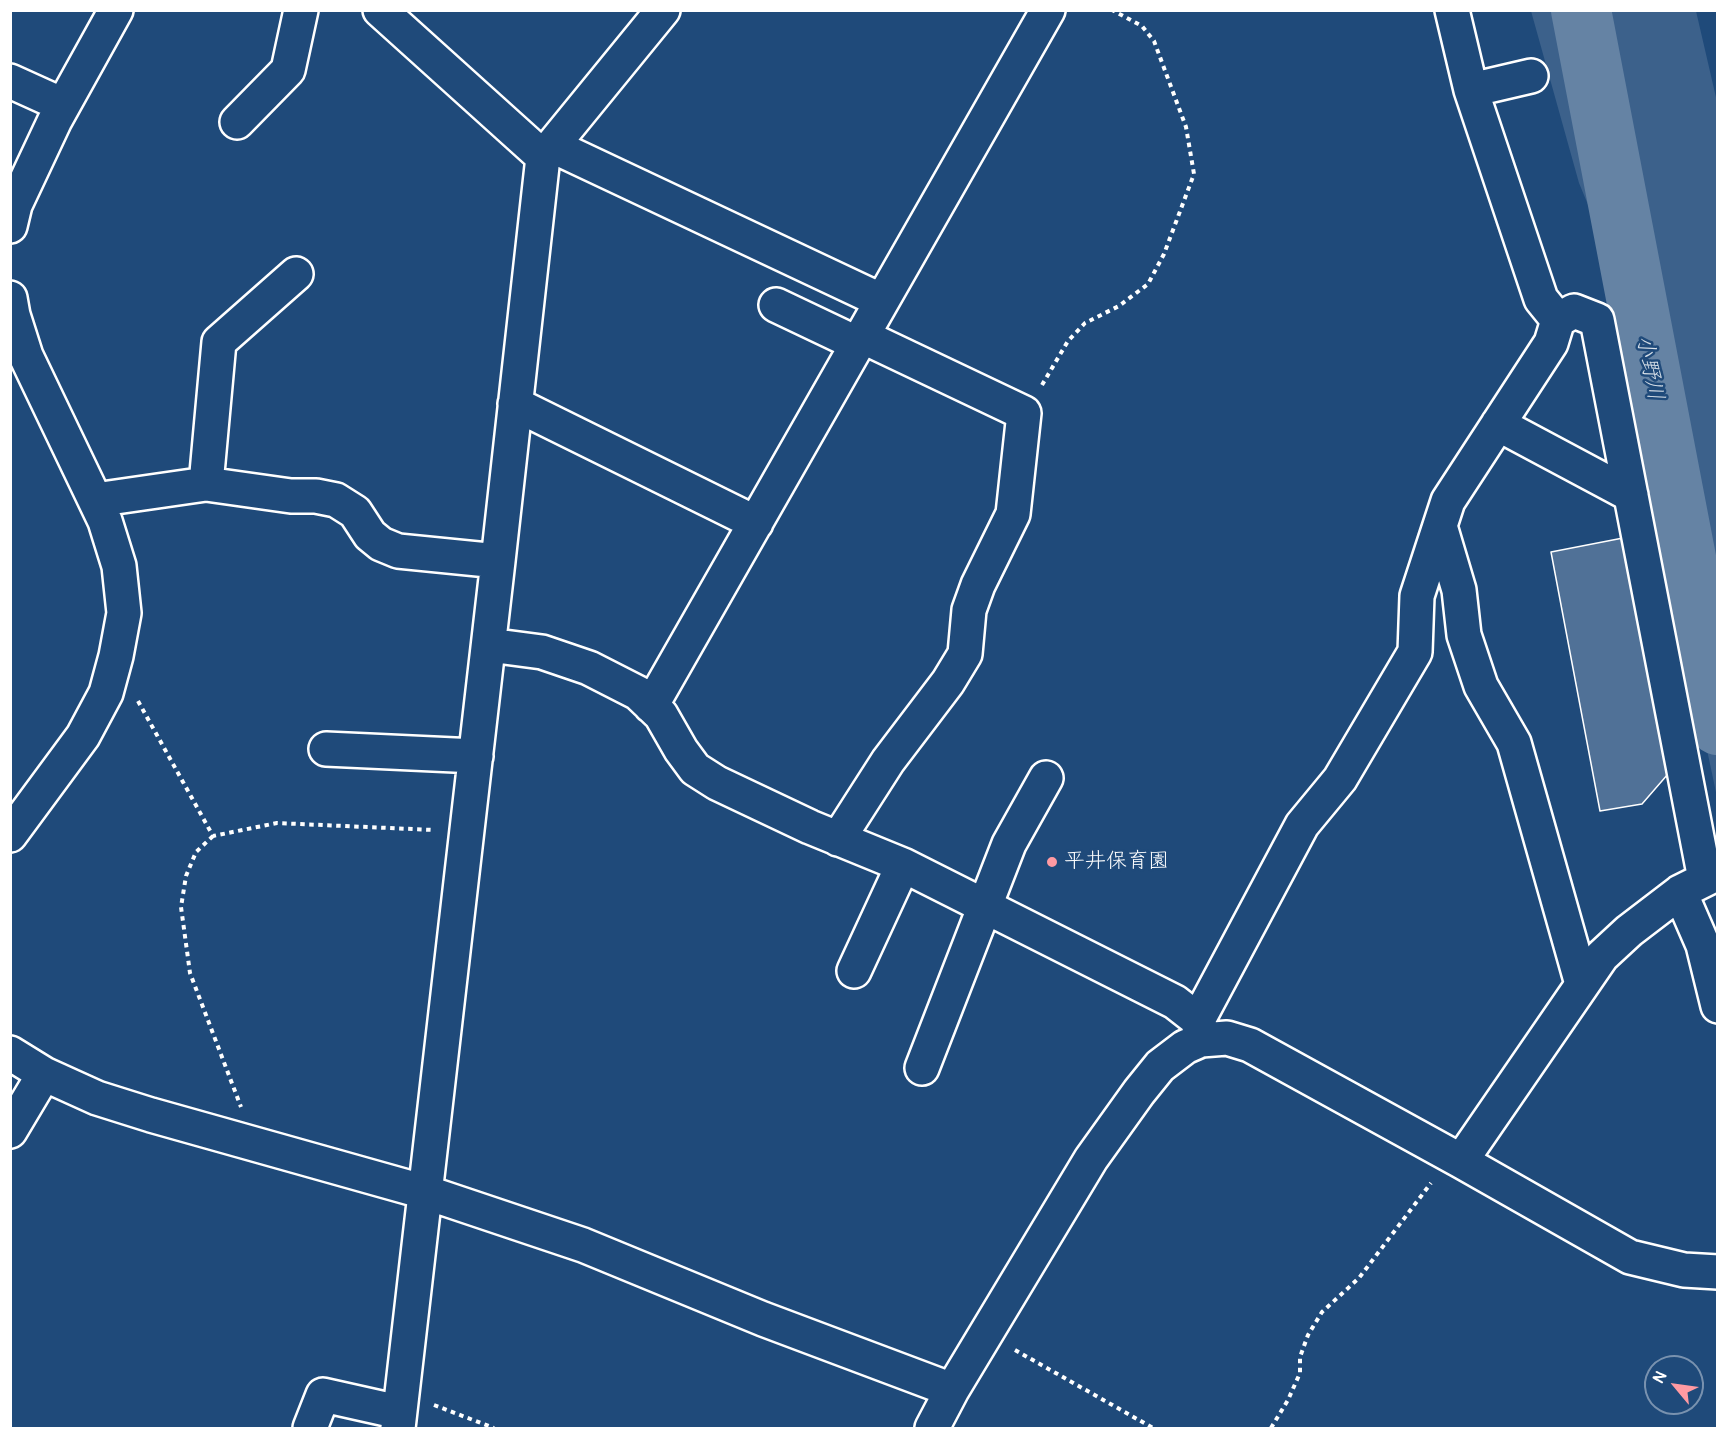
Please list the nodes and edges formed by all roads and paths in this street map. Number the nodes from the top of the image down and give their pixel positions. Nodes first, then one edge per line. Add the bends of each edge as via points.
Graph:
1 (116, 10) edge
2 (301, 10) edge
3 (380, 10) edge
4 (663, 10) edge
5 (1048, 10) edge
6 (1112, 10) edge
7 (1452, 10) edge
8 (1531, 76) dead end
9 (10, 81) edge
10 (1471, 90) junction
11 (63, 105) junction
12 (237, 122) dead end
13 (548, 152) junction
14 (10, 226) edge
15 (296, 274) dead end
16 (10, 298) edge
17 (882, 302) junction
18 (776, 305) dead end
19 (1558, 320) junction
20 (860, 340) junction
21 (515, 404) junction
22 (1024, 413) junction
23 (1498, 424) junction
24 (206, 483) junction
25 (1631, 495) junction
26 (95, 500) junction
27 (756, 523) junction
28 (1440, 526) junction
29 (498, 561) junction
30 (489, 645) junction
31 (114, 665) junction
32 (651, 705) junction
33 (326, 749) dead end
34 (476, 756) junction
35 (1046, 778) dead end
36 (467, 832) junction
37 (10, 835) edge
38 (213, 836) junction
39 (838, 839) junction
40 (903, 865) junction
41 (1705, 879) edge
42 (986, 907) junction
43 (854, 971) dead end
44 (1582, 984) junction
45 (1718, 1006) edge
46 (1199, 1030) junction
47 (10, 1053) edge
48 (922, 1068) dead end
49 (44, 1074) junction
50 (10, 1131) edge
51 (255, 1145) junction
52 (1456, 1159) junction
53 (425, 1192) junction
54 (1718, 1272) edge
55 (986, 1333) junction
56 (952, 1390) junction
57 (400, 1411) edge
58 (310, 1428) edge
59 (494, 1428) edge
60 (932, 1428) edge
61 (1153, 1428) edge
62 (1272, 1428) edge

1 - 11 street
2 - 12 street via 288,70
3 - 13 street
4 - 13 street
5 - 17 street
6 - 22 path via 1142,26 1154,41 1186,127 1194,174 1148,285 1119,306 1085,323 1068,341
7 - 10 street
8 - 10 street
9 - 11 street
10 - 19 street via 1541,299
11 - 14 street via 15,205
13 - 17 street
13 - 21 street
15 - 24 street via 219,342
16 - 26 street via 26,356
17 - 20 street
18 - 20 street
19 - 23 street via 1551,343
19 - 25 street via 1574,311 1597,320
20 - 22 street
20 - 27 street
21 - 27 street
21 - 29 street
22 - 39 street via 1014,514 969,610 965,654 888,760
23 - 25 street
23 - 28 street via 1448,501
24 - 26 street
24 - 29 street via 336,500 355,512 370,535 398,551
25 - 41 street
26 - 31 street via 119,566 124,613
27 - 32 street
28 - 44 street via 1459,590 1464,635 1481,686 1514,743
28 - 46 street via 1417,596 1415,652 1340,779 1302,825
29 - 30 street
30 - 32 street via 542,652 589,668 638,693
30 - 34 street
31 - 37 street via 106,693 83,736
31 - 38 path via 129,683
32 - 39 street via 661,714 695,769
33 - 34 street
34 - 36 street
35 - 42 street via 1009,844
36 - 38 path via 277,823
36 - 53 street
38 - 51 path via 196,852 186,876 181,907 190,973
39 - 40 street
40 - 42 street
40 - 43 street
41 - 44 street via 1629,931 1602,956
41 - 45 street via 1703,945
42 - 46 street via 1175,1002
42 - 48 street
44 - 52 street
46 - 52 street via 1250,1045
46 - 55 street via 1160,1066 1091,1159
47 - 49 street
49 - 50 street
49 - 51 street via 97,1098
51 - 53 street
52 - 54 street via 1630,1257 1684,1270
52 - 62 path via 1359,1278 1322,1311 1300,1356 1300,1373
53 - 56 street via 583,1245 763,1319
53 - 57 street
55 - 56 street
55 - 61 path
56 - 60 street
57 - 58 street via 323,1395
57 - 59 path

